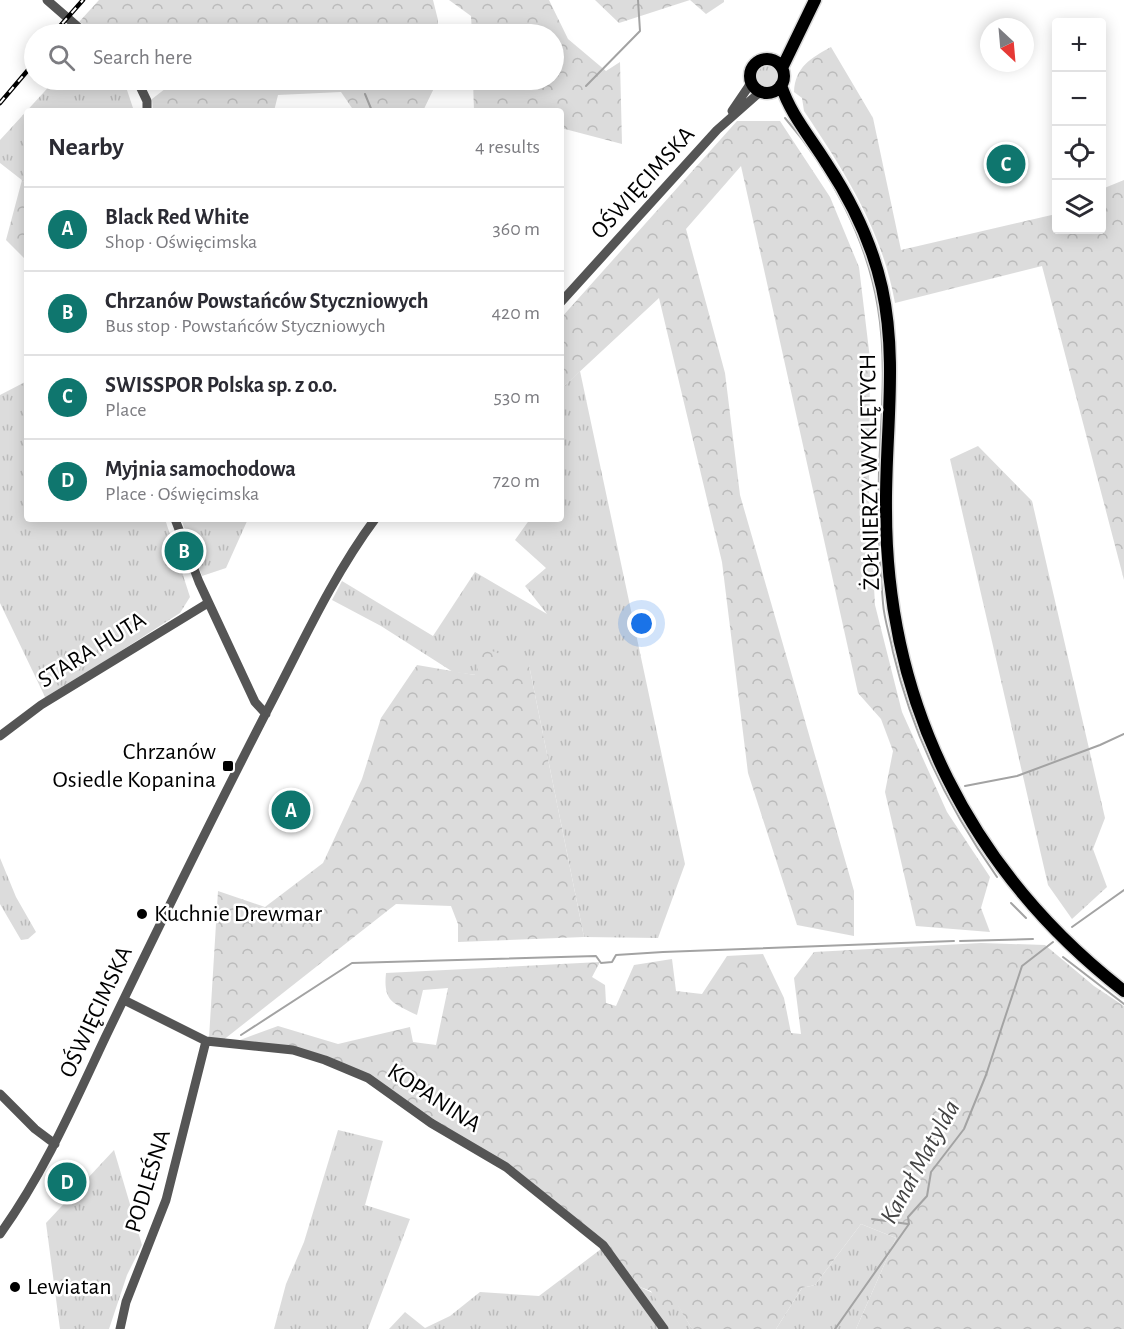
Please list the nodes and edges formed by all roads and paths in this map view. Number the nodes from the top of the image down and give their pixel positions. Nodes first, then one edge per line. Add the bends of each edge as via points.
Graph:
1 (47, 0) edge
2 (814, 0) edge
3 (75, 24) edge
4 (800, 31) junction
5 (772, 59) junction
6 (782, 68) junction
7 (781, 86) junction
8 (760, 89) junction
9 (142, 90) edge
10 (147, 108) edge
11 (794, 116) junction
12 (564, 299) edge
13 (176, 522) edge
14 (373, 522) edge
15 (208, 603) junction
16 (266, 714) junction
17 (0, 736) edge
18 (1124, 991) edge
19 (124, 1000) junction
20 (206, 1041) junction
21 (0, 1094) edge
22 (55, 1144) junction
23 (0, 1234) edge
24 (120, 1329) edge
25 (664, 1329) edge

1 - 3 street
2 - 4 main road
4 - 5 main road
4 - 6 main road
5 - 6 main road
5 - 8 main road via 761,59 752,66
6 - 7 main road
7 - 8 main road
7 - 11 main road, ŻOŁNIERZY WYKLĘTYCH
8 - 11 main road, ŻOŁNIERZY WYKLĘTYCH
8 - 12 street, OŚWIĘCIMSKA via 729,117
9 - 10 street
11 - 18 main road, ŻOŁNIERZY WYKLĘTYCH via 855,212 881,286 890,360 888,572 897,634 914,698 945,776 976,831 1012,882 1068,944
13 - 15 street
14 - 16 street, OŚWIĘCIMSKA via 348,557
15 - 16 street via 255,702
15 - 17 street, STARA HUTA via 41,705
16 - 19 street, OŚWIĘCIMSKA
19 - 20 street, KOPANINA
19 - 22 street, OŚWIĘCIMSKA
20 - 24 street, PODLEŚNA via 166,1200 126,1302
20 - 25 street, KOPANINA via 293,1050 368,1078 431,1123 506,1167 603,1245
21 - 22 street
22 - 23 street, OŚWIĘCIMSKA via 34,1185

